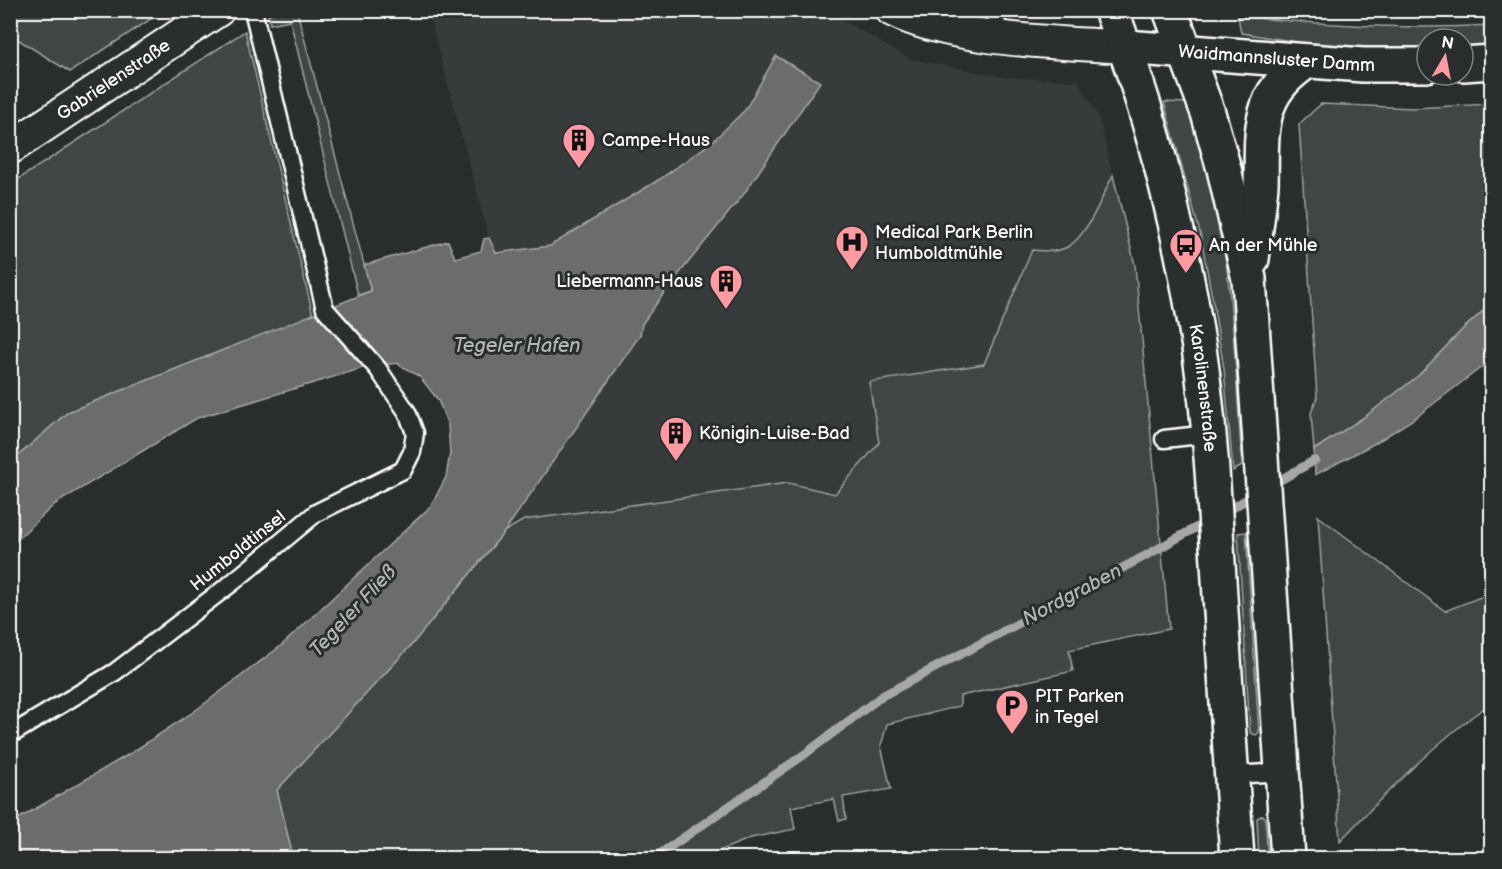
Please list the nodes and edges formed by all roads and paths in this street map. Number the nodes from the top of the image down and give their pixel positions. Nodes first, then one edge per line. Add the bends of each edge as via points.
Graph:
1 (218, 10) edge
2 (253, 10) edge
3 (892, 10) edge
4 (1111, 10) edge
5 (1170, 10) edge
6 (996, 23) edge
7 (1125, 47) junction
8 (1185, 52) junction
9 (1307, 61) junction
10 (1491, 62) edge
11 (1475, 63) edge
12 (1415, 65) edge
13 (10, 148) edge
14 (1249, 279) junction
15 (1209, 434) junction
16 (1164, 439) dead end
17 (10, 735) edge
18 (1282, 772) junction
19 (1232, 775) junction
20 (1237, 858) edge
21 (1288, 858) edge

1 - 13 street, Gabrielenstraße
2 - 17 lane, Humboldtinsel via 325,309 378,369 407,412 415,433 412,452 403,470 316,513 115,672
3 - 6 street via 909,19
4 - 7 main road, Karolinenstraße
5 - 8 main road
6 - 7 street
7 - 8 main road, Waidmannsluster Damm
7 - 15 main road, Karolinenstraße via 1177,231 1199,349
8 - 9 main road, Waidmannsluster Damm
8 - 14 main road via 1208,113
9 - 12 main road, Waidmannsluster Damm
9 - 14 main road via 1279,85 1268,105
10 - 11 main road
14 - 18 main road
15 - 16 lane
15 - 19 main road, Karolinenstraße
18 - 19 lane
18 - 21 main road
19 - 20 main road, Karolinenstraße

